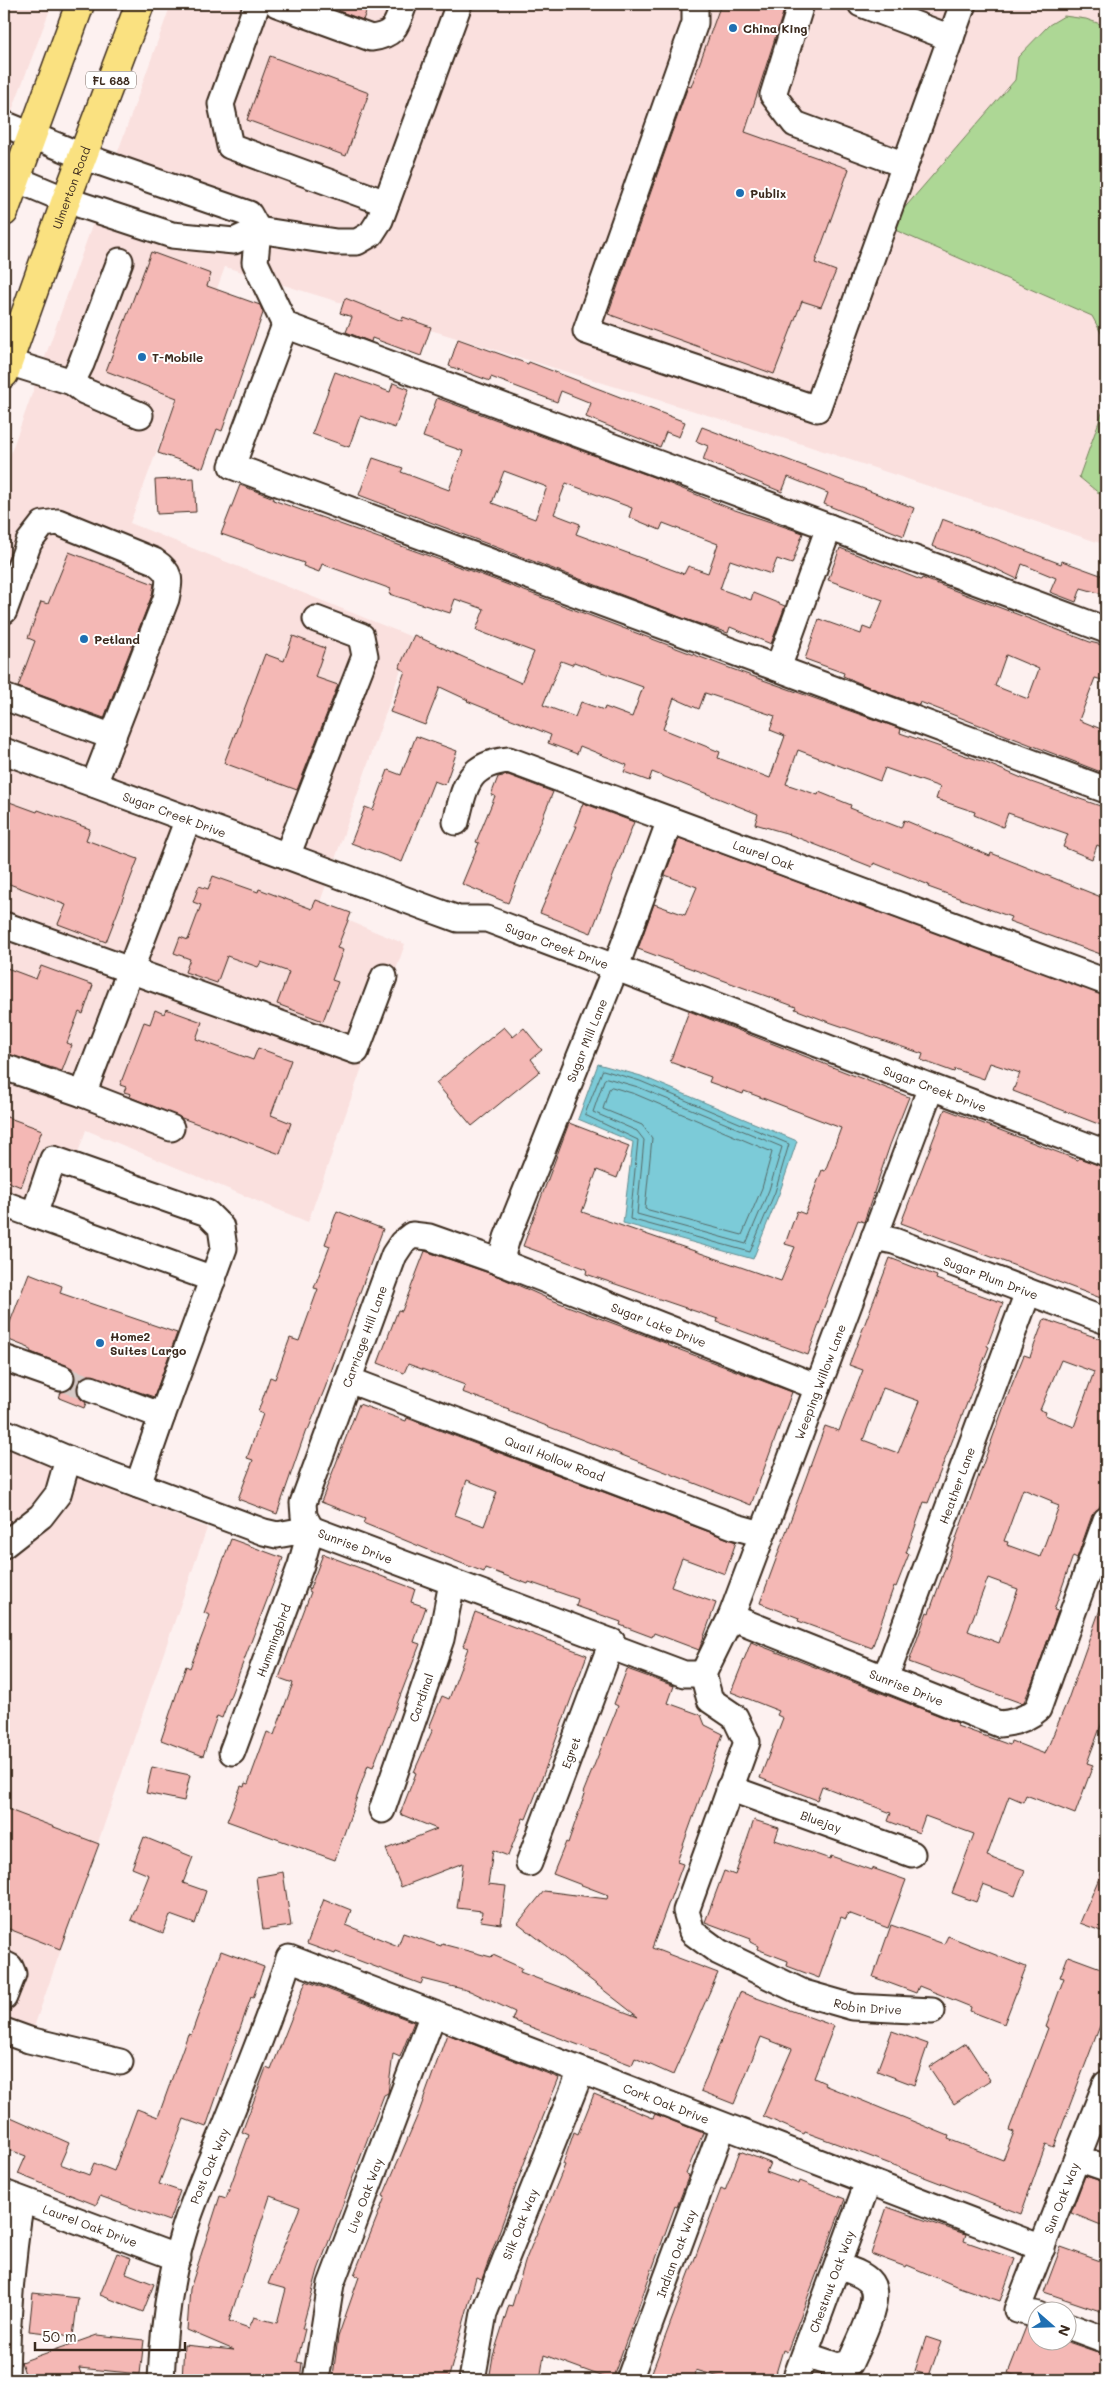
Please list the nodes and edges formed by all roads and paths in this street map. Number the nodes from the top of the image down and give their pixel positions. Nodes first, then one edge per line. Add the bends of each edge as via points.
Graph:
1 (80, 4) edge
2 (140, 4) edge
3 (257, 4) edge
4 (278, 4) edge
5 (404, 4) edge
6 (459, 4) edge
7 (695, 4) edge
8 (801, 4) edge
9 (861, 4) edge
10 (963, 4) edge
11 (951, 38) junction
12 (4, 124) edge
13 (32, 134) junction
14 (82, 156) junction
15 (905, 165) junction
16 (10, 177) edge
17 (66, 200) junction
18 (386, 202) junction
19 (4, 212) edge
20 (258, 230) junction
21 (120, 261) dead end
22 (285, 325) junction
23 (6, 368) edge
24 (72, 382) junction
25 (140, 415) dead end
26 (829, 527) junction
27 (4, 610) edge
28 (316, 619) dead end
29 (1106, 630) edge
30 (778, 668) junction
31 (4, 697) edge
32 (112, 736) junction
33 (4, 751) edge
34 (94, 784) junction
35 (1106, 790) edge
36 (188, 819) junction
37 (670, 820) junction
38 (456, 822) dead end
39 (287, 856) junction
40 (4, 925) edge
41 (614, 969) junction
42 (130, 970) junction
43 (384, 977) dead end
44 (1106, 982) edge
45 (4, 1067) edge
46 (931, 1087) junction
47 (83, 1094) junction
48 (171, 1128) dead end
49 (1106, 1153) edge
50 (4, 1204) edge
51 (34, 1215) junction
52 (874, 1237) junction
53 (500, 1262) junction
54 (213, 1279) junction
55 (1028, 1292) junction
56 (1106, 1321) edge
57 (4, 1358) edge
58 (61, 1378) tunnel mouth
59 (349, 1380) junction
60 (818, 1387) junction
61 (91, 1390) tunnel mouth
62 (162, 1416) junction
63 (4, 1432) edge
64 (68, 1459) junction
65 (138, 1485) junction
66 (1106, 1520) edge
67 (311, 1529) junction
68 (762, 1534) junction
69 (4, 1545) edge
70 (452, 1583) junction
71 (731, 1617) junction
72 (612, 1642) junction
73 (703, 1674) junction
74 (884, 1677) junction
75 (232, 1752) dead end
76 (729, 1788) junction
77 (382, 1810) dead end
78 (912, 1854) dead end
79 (529, 1863) dead end
80 (289, 1958) joint
81 (4, 1964) edge
82 (4, 1997) edge
83 (932, 2011) dead end
84 (433, 2014) junction
85 (4, 2031) edge
86 (120, 2062) dead end
87 (581, 2071) junction
88 (1106, 2084) edge
89 (723, 2126) junction
90 (1077, 2158) junction
91 (1106, 2168) edge
92 (868, 2182) junction
93 (12, 2196) edge
94 (1042, 2248) junction
95 (178, 2258) junction
96 (838, 2266) junction
97 (1027, 2313) edge
98 (1078, 2330) edge
99 (1106, 2340) edge
100 (805, 2355) junction
101 (6, 2380) edge
102 (161, 2380) edge
103 (316, 2380) edge
104 (472, 2380) edge
105 (629, 2380) edge
106 (795, 2380) edge

1 - 13 main road
2 - 14 main road, Ulmerton Road / FL 688
3 - 18 street via 221,104 230,146
4 - 5 street via 370,38 382,37 394,30
6 - 18 street
7 - 15 street via 695,23 586,331 817,409
8 - 15 street via 773,95 795,124
9 - 11 street
10 - 11 street
11 - 15 street
12 - 13 street
13 - 14 street
13 - 16 main road
14 - 17 main road, Ulmerton Road / FL 688
14 - 20 street via 249,214
16 - 17 street
16 - 19 main road
17 - 20 street via 172,235 234,241
17 - 23 main road, Ulmerton Road / FL 688
18 - 20 street via 371,234 356,242
20 - 22 street via 255,262
21 - 24 street
22 - 26 street
22 - 30 street via 232,466
23 - 24 street
24 - 25 street via 84,391
26 - 29 street
26 - 30 street
27 - 32 street via 29,542 43,524 58,522 166,569 170,580 166,599
28 - 39 street via 360,636 365,656
30 - 35 street
31 - 32 street
32 - 34 street
33 - 34 street, Sugar Creek Drive
34 - 36 street, Sugar Creek Drive
36 - 39 street, Sugar Creek Drive
36 - 42 street
37 - 38 street, Laurel Oak via 509,760 491,762 476,770 465,784
37 - 41 street, Sugar Mill Lane
37 - 44 street, Laurel Oak
39 - 41 street, Sugar Creek Drive via 458,919 487,919
40 - 42 street
41 - 46 street, Sugar Creek Drive
41 - 53 street, Sugar Mill Lane via 506,1238
42 - 43 street via 356,1051
42 - 47 street
45 - 47 street
46 - 49 street, Sugar Creek Drive
46 - 52 street, Weeping Willow Lane
47 - 48 street
50 - 51 street
51 - 54 street
51 - 54 street via 53,1159 207,1213 221,1227 224,1248
52 - 55 street, Sugar Plum Drive via 894,1241
52 - 60 street, Weeping Willow Lane
53 - 59 street, Carriage Hill Lane via 429,1237 412,1235 394,1255
53 - 60 street, Sugar Lake Drive
54 - 62 street
55 - 56 street, Sugar Plum Drive
55 - 74 street, Heather Lane
57 - 58 street
59 - 67 street, Carriage Hill Lane via 303,1503 304,1516
59 - 68 street, Quail Hollow Road via 736,1527
60 - 68 street, Weeping Willow Lane
61 - 62 street
62 - 65 street
63 - 64 street, Sunrise Drive
64 - 65 street, Sunrise Drive
64 - 69 street via 58,1494 41,1516
65 - 67 street, Sunrise Drive via 264,1532 277,1535
66 - 74 street, Sunrise Drive via 1038,1709 1032,1714 1012,1723 999,1724
67 - 70 street, Sunrise Drive
67 - 75 street, Hummingbird via 301,1565
68 - 71 street, Weeping Willow Lane
70 - 72 street, Sunrise Drive
70 - 77 street, Cardinal via 440,1639
71 - 73 street, Weeping Willow Lane
71 - 74 street, Sunrise Drive
72 - 73 street, Sunrise Drive via 615,1648 684,1674
72 - 79 street, Egret
73 - 76 street, Robin Drive via 710,1700 735,1717 747,1742
76 - 78 street, Bluejay
76 - 83 street, Robin Drive via 686,1911 692,1932 719,1952 804,1993 853,2007
80 - 84 street, Cork Oak Drive
80 - 95 street, Post Oak Way via 240,2091 201,2184
81 - 82 street via 13,1974
84 - 87 street, Cork Oak Drive
84 - 103 street, Live Oak Way via 331,2284
85 - 86 street
87 - 89 street, Cork Oak Drive
87 - 104 street, Silk Oak Way via 484,2313
88 - 90 street, Sun Oak Way
89 - 92 street, Cork Oak Drive
89 - 105 street, Indian Oak Way
90 - 91 street
90 - 94 street, Sun Oak Way
92 - 94 street, Cork Oak Drive
92 - 96 street, Chestnut Oak Way
93 - 95 street, Laurel Oak Drive
93 - 101 street via 14,2238
94 - 97 street, Sun Oak Way
95 - 102 street, Post Oak Way via 163,2346
96 - 100 street, Chestnut Oak Way
96 - 100 street via 870,2281 875,2291 874,2304 850,2363 838,2366
98 - 99 street
100 - 106 street, Chestnut Oak Way

